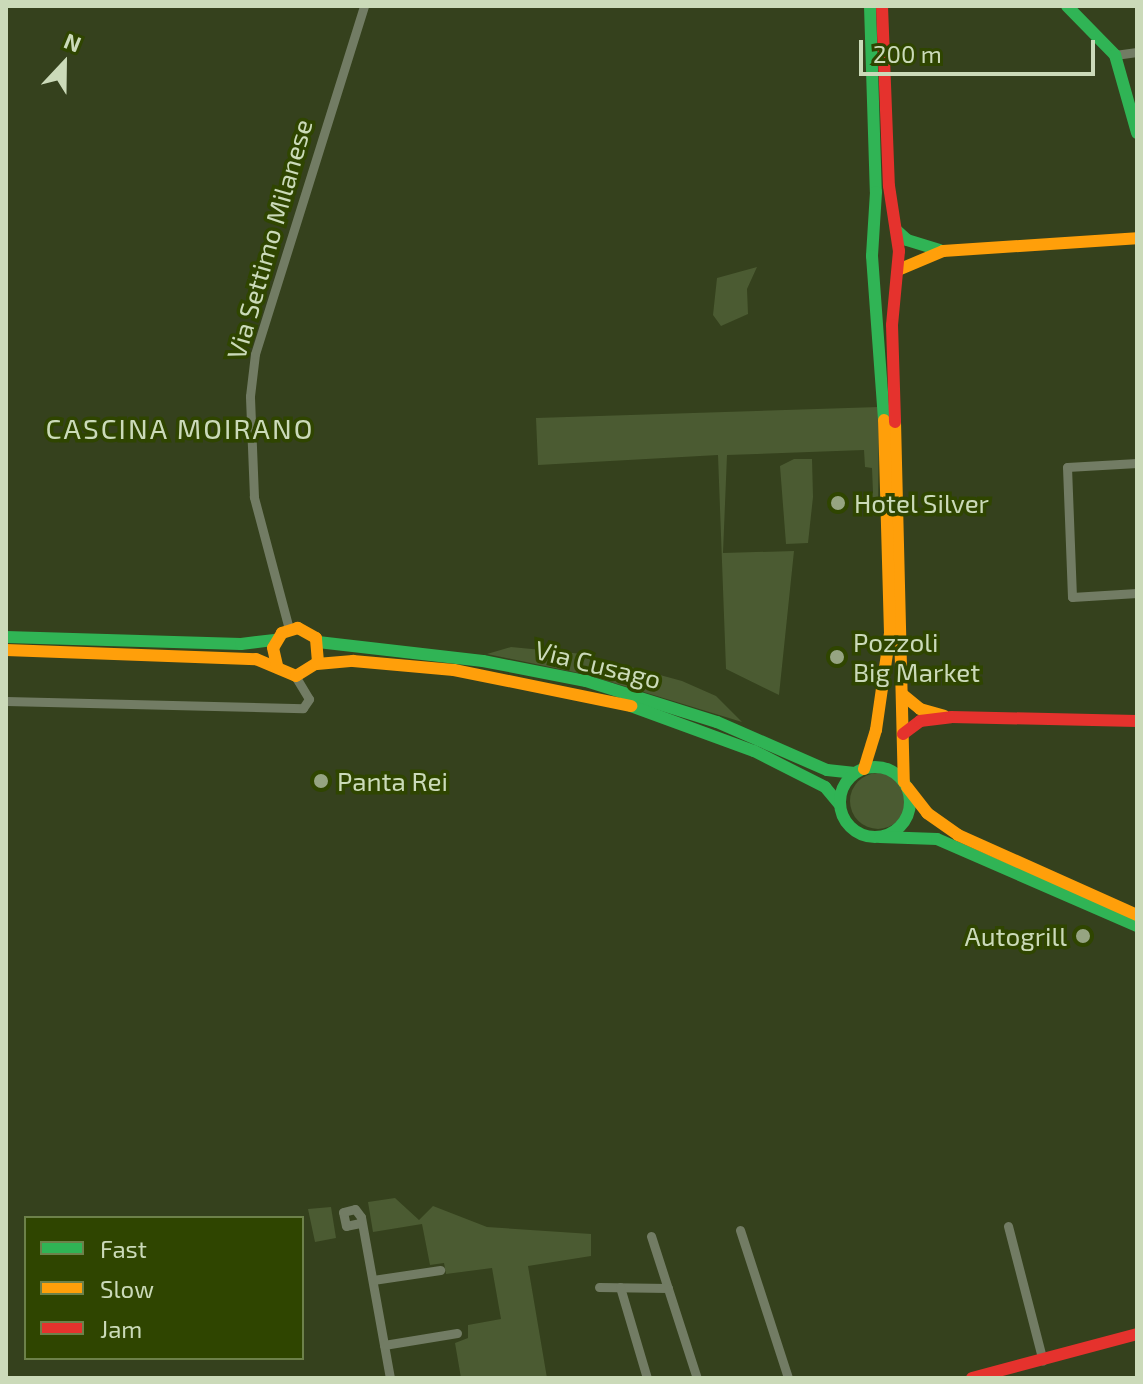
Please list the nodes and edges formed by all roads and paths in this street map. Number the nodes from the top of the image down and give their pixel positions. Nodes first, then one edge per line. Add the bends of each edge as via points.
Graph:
1 (364, 6) edge
2 (870, 6) edge
3 (882, 6) edge
4 (1067, 6) edge
5 (1137, 52) edge
6 (1115, 55) junction
7 (1137, 133) edge
8 (876, 224) junction
9 (895, 229) junction
10 (1137, 238) edge
11 (943, 251) junction
12 (897, 274) junction
13 (876, 278) junction
14 (1137, 463) edge
15 (1137, 593) edge
16 (289, 629) junction
17 (6, 637) edge
18 (275, 640) junction
19 (318, 642) junction
20 (6, 650) edge
21 (277, 666) junction
22 (314, 668) junction
23 (295, 676) junction
24 (305, 686) junction
25 (903, 695) junction
26 (6, 701) edge
27 (951, 717) junction
28 (1137, 721) edge
29 (903, 734) junction
30 (860, 771) junction
31 (906, 784) junction
32 (840, 805) junction
33 (880, 837) junction
34 (1137, 915) edge
35 (1137, 926) edge
36 (360, 1223) dead end
37 (1008, 1226) dead end
38 (740, 1230) dead end
39 (651, 1236) dead end
40 (440, 1270) dead end
41 (373, 1280) junction
42 (599, 1287) dead end
43 (620, 1287) junction
44 (668, 1288) junction
45 (457, 1333) dead end
46 (1137, 1334) edge
47 (384, 1345) junction
48 (1043, 1361) junction
49 (390, 1378) edge
50 (647, 1378) edge
51 (697, 1378) edge
52 (788, 1378) edge
53 (972, 1378) edge

1 - 16 street, Via Settimo Milanese via 255,354 250,396 254,497
2 - 8 main road
3 - 9 main road
4 - 6 main road
5 - 6 street
6 - 7 main road
8 - 9 main road
8 - 13 main road
9 - 11 main road via 907,240
9 - 12 main road
10 - 11 main road
11 - 12 main road via 914,259
12 - 13 main road via 884,282
12 - 25 main road via 892,325
13 - 30 main road via 890,591 880,699
14 - 15 street via 1067,467 1072,597
16 - 18 main road
16 - 19 main road, Via Cusago via 307,630
17 - 18 main road via 241,644
18 - 21 main road
19 - 22 main road
19 - 30 main road, Via Cusago via 494,662 586,681 717,722 827,770
20 - 21 main road via 242,658
21 - 23 main road
22 - 23 main road, Via Cusago
22 - 24 street
22 - 32 main road, Via Cusago via 353,661 454,670 622,703 754,751 825,787
23 - 24 street
24 - 26 street via 309,701 302,708
25 - 27 main road via 920,709
25 - 29 main road
27 - 28 main road
27 - 29 main road via 920,721
29 - 31 main road
30 - 31 main road via 883,767
30 - 32 main road via 843,787
31 - 33 main road via 907,817 896,831
31 - 34 main road via 927,813 958,835
32 - 33 main road via 855,831
33 - 35 main road via 937,839
36 - 41 street
37 - 48 street
38 - 52 street
39 - 44 street
40 - 41 street
41 - 47 street
42 - 43 street
43 - 44 street
43 - 50 street
44 - 51 street
45 - 47 street
46 - 48 main road
47 - 49 street
48 - 53 main road

